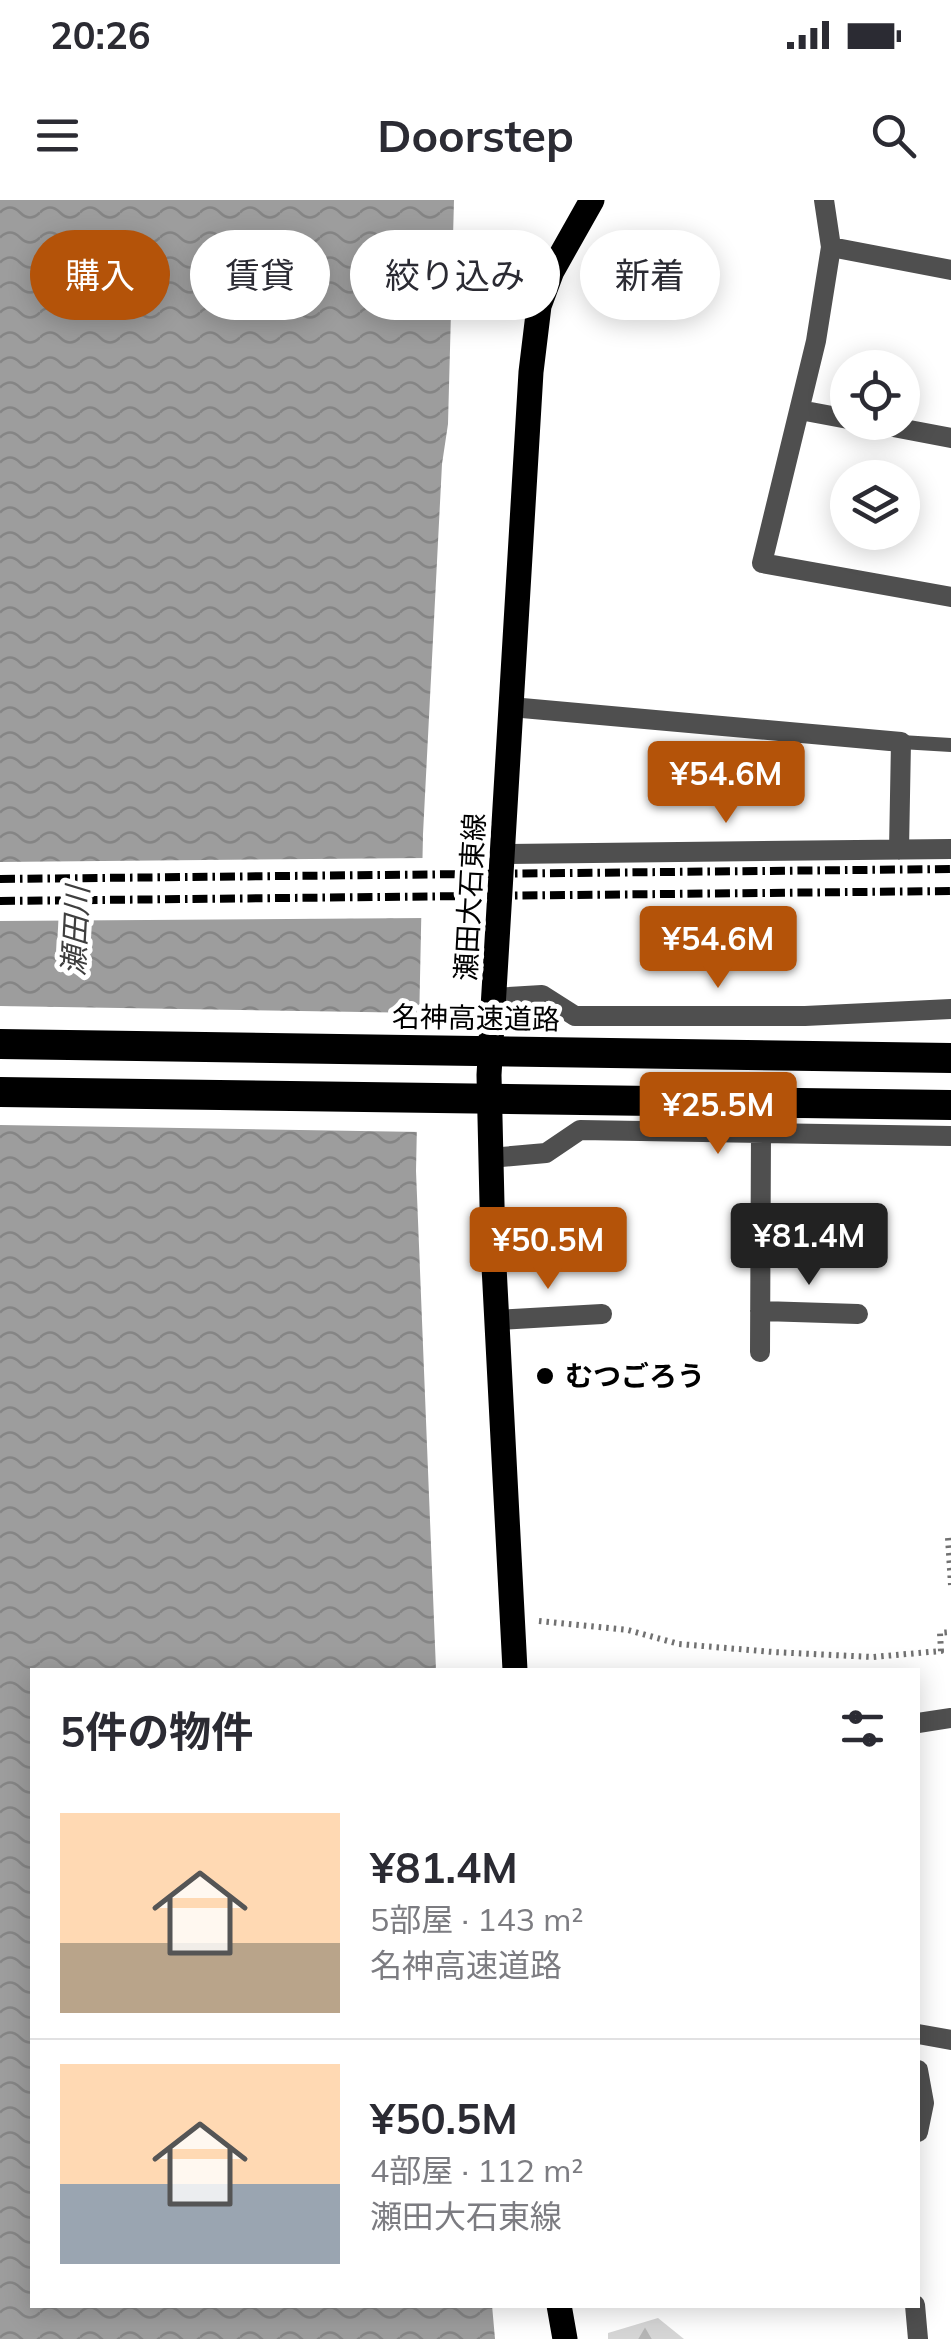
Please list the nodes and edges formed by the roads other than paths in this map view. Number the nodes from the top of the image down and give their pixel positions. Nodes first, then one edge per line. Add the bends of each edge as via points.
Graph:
1 (592, 200) edge
2 (824, 200) edge
3 (831, 247) junction
4 (951, 270) edge
5 (800, 410) junction
6 (830, 416) edge
7 (920, 432) edge
8 (951, 438) edge
9 (951, 597) edge
10 (511, 708) junction
11 (901, 742) junction
12 (951, 745) edge
13 (951, 849) edge
14 (899, 850) junction
15 (502, 854) junction
16 (494, 998) junction
17 (951, 1009) edge
18 (0, 1044) edge
19 (951, 1044) edge
20 (691, 1054) junction
21 (951, 1058) edge
22 (0, 1092) edge
23 (951, 1105) edge
24 (761, 1133) junction
25 (951, 1136) edge
26 (490, 1158) junction
27 (760, 1311) junction
28 (602, 1314) dead end
29 (858, 1314) dead end
30 (497, 1320) junction
31 (760, 1352) dead end
32 (515, 1668) edge
33 (951, 1718) edge
34 (920, 1723) edge
35 (920, 2034) edge
36 (951, 2040) edge
37 (920, 2081) edge
38 (920, 2123) edge
39 (559, 2308) edge
40 (914, 2308) edge
41 (564, 2339) edge
42 (918, 2339) edge

1 - 10 main road, 瀬田大石東線 via 539,306
2 - 3 street
3 - 4 street
3 - 5 street
5 - 6 street
5 - 9 street via 762,562
7 - 8 street
10 - 11 street
10 - 15 main road, 瀬田大石東線
11 - 12 lane
11 - 14 street
13 - 14 street
14 - 15 street
15 - 16 main road, 瀬田大石東線
16 - 17 street via 542,995 575,1016
16 - 26 main road, 瀬田大石東線
18 - 20 highway, 名神高速道路
19 - 20 highway
20 - 21 highway, 名神高速道路
22 - 23 highway
24 - 25 street
24 - 26 street via 580,1130 546,1153
24 - 27 street
26 - 30 main road, 瀬田大石東線
27 - 29 street
27 - 31 street
28 - 30 street
30 - 32 main road, 瀬田大石東線
33 - 34 street
35 - 36 street
37 - 38 street
39 - 41 main road
40 - 42 street

